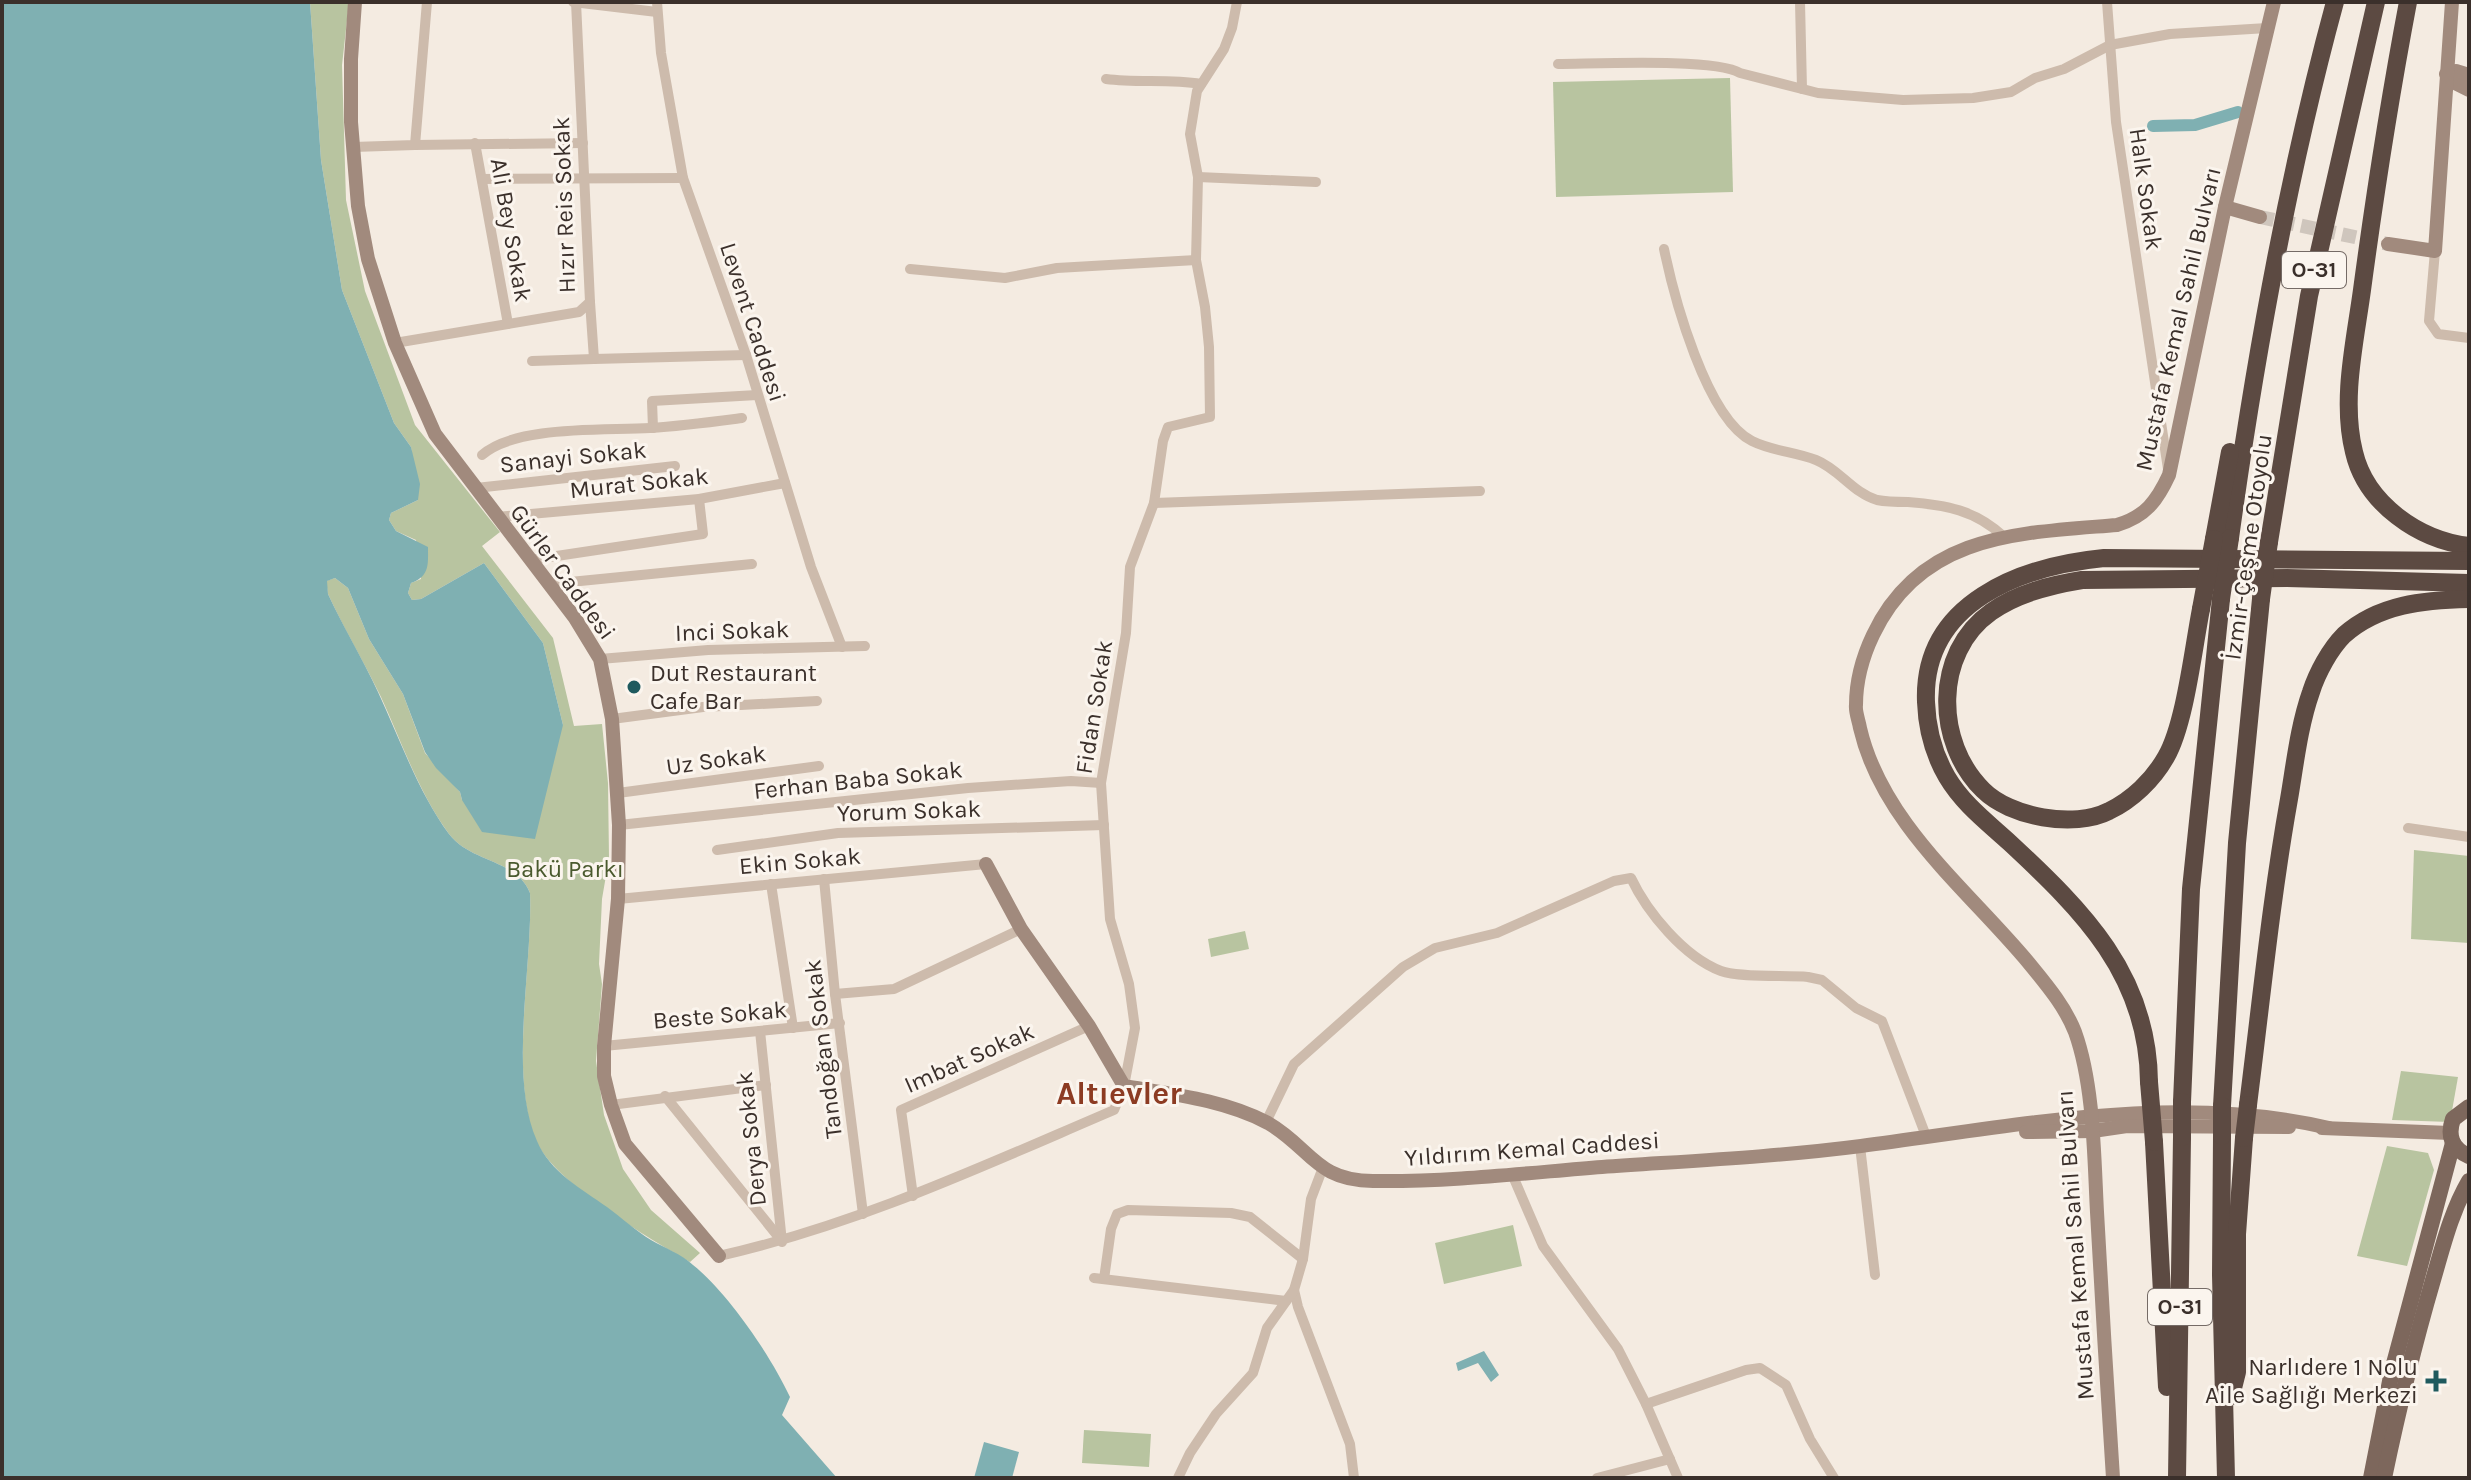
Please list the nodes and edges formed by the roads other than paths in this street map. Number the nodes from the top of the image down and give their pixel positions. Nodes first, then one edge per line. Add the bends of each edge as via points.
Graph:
1 (355, 2) edge
2 (427, 2) edge
3 (575, 2) edge
4 (1237, 2) edge
5 (1800, 2) edge
6 (2107, 2) edge
7 (2274, 2) edge
8 (2335, 2) edge
9 (2376, 2) edge
10 (2408, 2) edge
11 (2452, 2) edge
12 (657, 7) edge
13 (2267, 28) junction
14 (2449, 35) junction
15 (2110, 45) junction
16 (1558, 64) dead end
17 (2446, 74) junction
18 (2469, 75) edge
19 (1106, 79) dead end
20 (1201, 84) junction
21 (1802, 89) junction
22 (2469, 91) edge
23 (2443, 108) junction
24 (475, 143) junction
25 (583, 143) junction
26 (415, 145) junction
27 (353, 147) junction
28 (1198, 177) junction
29 (683, 178) junction
30 (482, 179) junction
31 (584, 180) junction
32 (1316, 182) dead end
33 (2225, 207) junction
34 (2260, 217) tunnel mouth
35 (2388, 244) tunnel mouth
36 (1664, 249) dead end
37 (2435, 251) junction
38 (1196, 260) junction
39 (910, 269) dead end
40 (590, 302) junction
41 (508, 324) junction
42 (2469, 338) edge
43 (395, 343) junction
44 (746, 355) junction
45 (594, 359) junction
46 (532, 361) dead end
47 (757, 395) junction
48 (742, 418) dead end
49 (653, 428) junction
50 (482, 455) dead end
51 (675, 466) dead end
52 (2169, 475) junction
53 (785, 483) junction
54 (476, 488) junction
55 (1480, 491) dead end
56 (699, 499) junction
57 (1154, 503) junction
58 (497, 517) junction
59 (2003, 536) junction
60 (2222, 539) junction
61 (2469, 546) edge
62 (530, 560) junction
63 (2469, 561) edge
64 (752, 564) dead end
65 (2469, 583) edge
66 (550, 584) junction
67 (2469, 599) edge
68 (865, 646) dead end
69 (842, 647) junction
70 (600, 659) junction
71 (817, 701) dead end
72 (612, 719) junction
73 (819, 766) dead end
74 (1101, 783) junction
75 (618, 793) junction
76 (619, 825) junction
77 (1104, 825) junction
78 (2408, 828) dead end
79 (2469, 837) edge
80 (717, 850) dead end
81 (986, 864) joint
82 (824, 879) junction
83 (771, 884) junction
84 (618, 899) junction
85 (1021, 929) junction
86 (835, 994) junction
87 (840, 1023) junction
88 (1089, 1026) junction
89 (793, 1028) junction
90 (760, 1031) junction
91 (604, 1046) junction
92 (766, 1085) junction
93 (1124, 1086) junction
94 (2469, 1089) edge
95 (665, 1096) junction
96 (611, 1105) junction
97 (2466, 1108) edge
98 (2090, 1115) junction
99 (1266, 1122) junction
100 (2329, 1128) junction
101 (2093, 1131) junction
102 (1966, 1132) junction
103 (1926, 1136) junction
104 (2452, 1138) junction
105 (1860, 1146) junction
106 (2469, 1156) edge
107 (1322, 1170) junction
108 (1512, 1174) junction
109 (2469, 1181) edge
110 (913, 1196) junction
111 (863, 1214) junction
112 (782, 1242) junction
113 (719, 1256) joint
114 (1303, 1259) junction
115 (1875, 1275) dead end
116 (1294, 1290) junction
117 (1286, 1301) junction
118 (1646, 1404) junction
119 (2226, 1414) junction
120 (1670, 1459) junction
121 (1178, 1478) edge
122 (1354, 1478) edge
123 (1597, 1478) edge
124 (1678, 1478) edge
125 (1834, 1478) edge
126 (2113, 1478) edge
127 (2170, 1478) edge
128 (2177, 1478) edge
129 (2226, 1478) edge
130 (2371, 1478) edge
131 (2384, 1478) edge

1 - 27 street, Gürler Caddesi
2 - 26 street
3 - 12 street
3 - 25 street, Hızır Reis Sokak
4 - 20 street via 1224,49
5 - 21 street
6 - 15 street, Halk Sokak
7 - 13 street, Mustafa Kemal Sahil Bulvarı
8 - 60 highway, İzmir-Çeşme Otoyolu / O-31 via 2285,211
9 - 119 highway, İzmir-Çeşme Otoyolu / O-31, bridge via 2309,296 2261,599 2237,843 2222,1106
10 - 61 highway via 2372,216 2349,418 2354,454 2388,510 2434,538
11 - 14 street
12 - 29 street, Levent Caddesi
13 - 15 street via 2170,34
13 - 33 street, Mustafa Kemal Sahil Bulvarı
14 - 17 street
14 - 18 street
15 - 21 street via 2011,92 1973,98 1903,100
15 - 52 street, Halk Sokak via 2116,122
16 - 21 street via 1731,67
17 - 18 street
17 - 22 street
17 - 23 street
19 - 20 street
20 - 28 street via 1190,134
22 - 23 street
23 - 37 street
24 - 25 street
24 - 26 street
24 - 30 street, Ali Bey Sokak
25 - 31 street, Hızır Reis Sokak
26 - 27 street
27 - 43 street, Gürler Caddesi via 366,250
28 - 32 street
28 - 38 street
29 - 31 street
29 - 44 street, Levent Caddesi
30 - 31 street
30 - 41 street, Ali Bey Sokak
31 - 40 street, Hızır Reis Sokak
33 - 34 street
33 - 52 street, Mustafa Kemal Sahil Bulvarı
35 - 37 street
36 - 59 street via 1693,352 1707,383 1749,440 1817,460 1879,500 1955,507 1977,515
37 - 42 street via 2429,321 2438,334
38 - 39 street via 1057,268 1005,278
38 - 57 street, Fidan Sokak via 1208,334 1210,417 1168,427
40 - 41 street, Hızır Reis Sokak via 579,312
40 - 45 street
41 - 43 street, Hızır Reis Sokak
43 - 54 street, Gürler Caddesi via 435,434
44 - 45 street
44 - 47 street, Levent Caddesi
45 - 46 street
47 - 49 street via 652,401
47 - 53 street, Levent Caddesi
48 - 49 street
49 - 50 street via 532,434
51 - 54 street, Sanayi Sokak
52 - 59 street, Mustafa Kemal Sahil Bulvarı via 2147,511 2130,521
53 - 56 street, Murat Sokak
53 - 69 street, Levent Caddesi
54 - 58 street, Gürler Caddesi
55 - 57 street
56 - 58 street, Murat Sokak
56 - 62 street via 703,534
57 - 74 street, Fidan Sokak via 1130,567 1126,633
58 - 62 street, Gürler Caddesi
59 - 98 street, Mustafa Kemal Sahil Bulvarı via 1946,556 1908,583 1863,657 1855,707 1865,749 1884,791 2064,1011 2080,1047
60 - 65 highway, bridge via 2201,609 2177,729 2155,775 2107,813 2078,819 2019,812 1983,790 1951,739 1947,683 1957,656 1989,613 2035,591 2097,579 2315,579
60 - 128 highway, İzmir-Çeşme Otoyolu / O-31, bridge via 2221,599 2191,889
62 - 66 street, Gürler Caddesi
63 - 127 highway, bridge via 2075,561 2020,575 1989,590 1943,633 1930,666 1925,690 1935,756 1961,797 2075,906 2104,944 2137,1009 2154,1142
64 - 66 street
66 - 70 street, Gürler Caddesi
67 - 119 highway, bridge via 2396,606 2365,619 2342,637 2311,691 2279,858 2244,1138 2237,1234 2237,1372
68 - 69 street, Inci Sokak
69 - 70 street, Inci Sokak
70 - 72 street, Gürler Caddesi
71 - 72 street
72 - 75 street, Gürler Caddesi
73 - 75 street, Uz Sokak
74 - 76 street, Ferhan Baba Sokak via 968,788
74 - 77 street, Fidan Sokak
75 - 76 street, Gürler Caddesi
76 - 84 street, Gürler Caddesi
77 - 80 street, Yorum Sokak via 838,833
77 - 93 street, Fidan Sokak via 1110,919 1135,1028
78 - 79 street
81 - 82 street, Ekin Sokak
81 - 85 street
82 - 83 street, Ekin Sokak
82 - 86 street, Tandoğan Sokak
83 - 84 street, Ekin Sokak
83 - 89 street
84 - 91 street, Gürler Caddesi
85 - 86 street via 894,989
85 - 88 street
86 - 87 street, Tandoğan Sokak
87 - 89 street, Beste Sokak
87 - 111 street, Tandoğan Sokak
88 - 93 street
88 - 110 street, Imbat Sokak via 901,1110
89 - 90 street, Beste Sokak
90 - 91 street, Beste Sokak
90 - 92 street, Derya Sokak
91 - 96 street, Gürler Caddesi
92 - 95 street
92 - 112 street, Derya Sokak
93 - 99 street, Yıldırım Kemal Caddesi via 1190,1097
93 - 110 street via 1114,1110
94 - 97 main road
95 - 96 street
95 - 112 street
96 - 113 street, Gürler Caddesi via 625,1144
97 - 104 main road via 2453,1119
98 - 100 street, Yıldırım Kemal Caddesi via 2283,1117
98 - 101 street, Mustafa Kemal Sahil Bulvarı
98 - 102 street, Yıldırım Kemal Caddesi
99 - 103 street via 1294,1064 1403,967 1435,948 1497,933 1631,878 1664,929 1721,971 1822,980 1882,1021
99 - 107 street, Yıldırım Kemal Caddesi
100 - 101 street, Yıldırım Kemal Caddesi via 2185,1125
100 - 104 street, Yıldırım Kemal Caddesi
101 - 102 street, Yıldırım Kemal Caddesi
101 - 126 street, Mustafa Kemal Sahil Bulvarı
102 - 103 street, Yıldırım Kemal Caddesi
103 - 105 street, Yıldırım Kemal Caddesi
104 - 106 main road
104 - 130 main road
105 - 108 street, Yıldırım Kemal Caddesi
105 - 115 street
107 - 108 street, Yıldırım Kemal Caddesi via 1374,1181
107 - 114 street via 1311,1199
108 - 118 street via 1543,1246 1618,1349
109 - 131 main road via 2431,1285
110 - 111 street
111 - 112 street
112 - 113 street
114 - 116 street
114 - 117 street via 1250,1217 1128,1210 1117,1214 1099,1279
116 - 117 street
116 - 122 street via 1350,1444
117 - 121 street via 1267,1328 1253,1373 1216,1414
118 - 120 street
118 - 125 street via 1760,1368 1786,1385
119 - 129 highway, O-31
120 - 123 street
120 - 124 street

